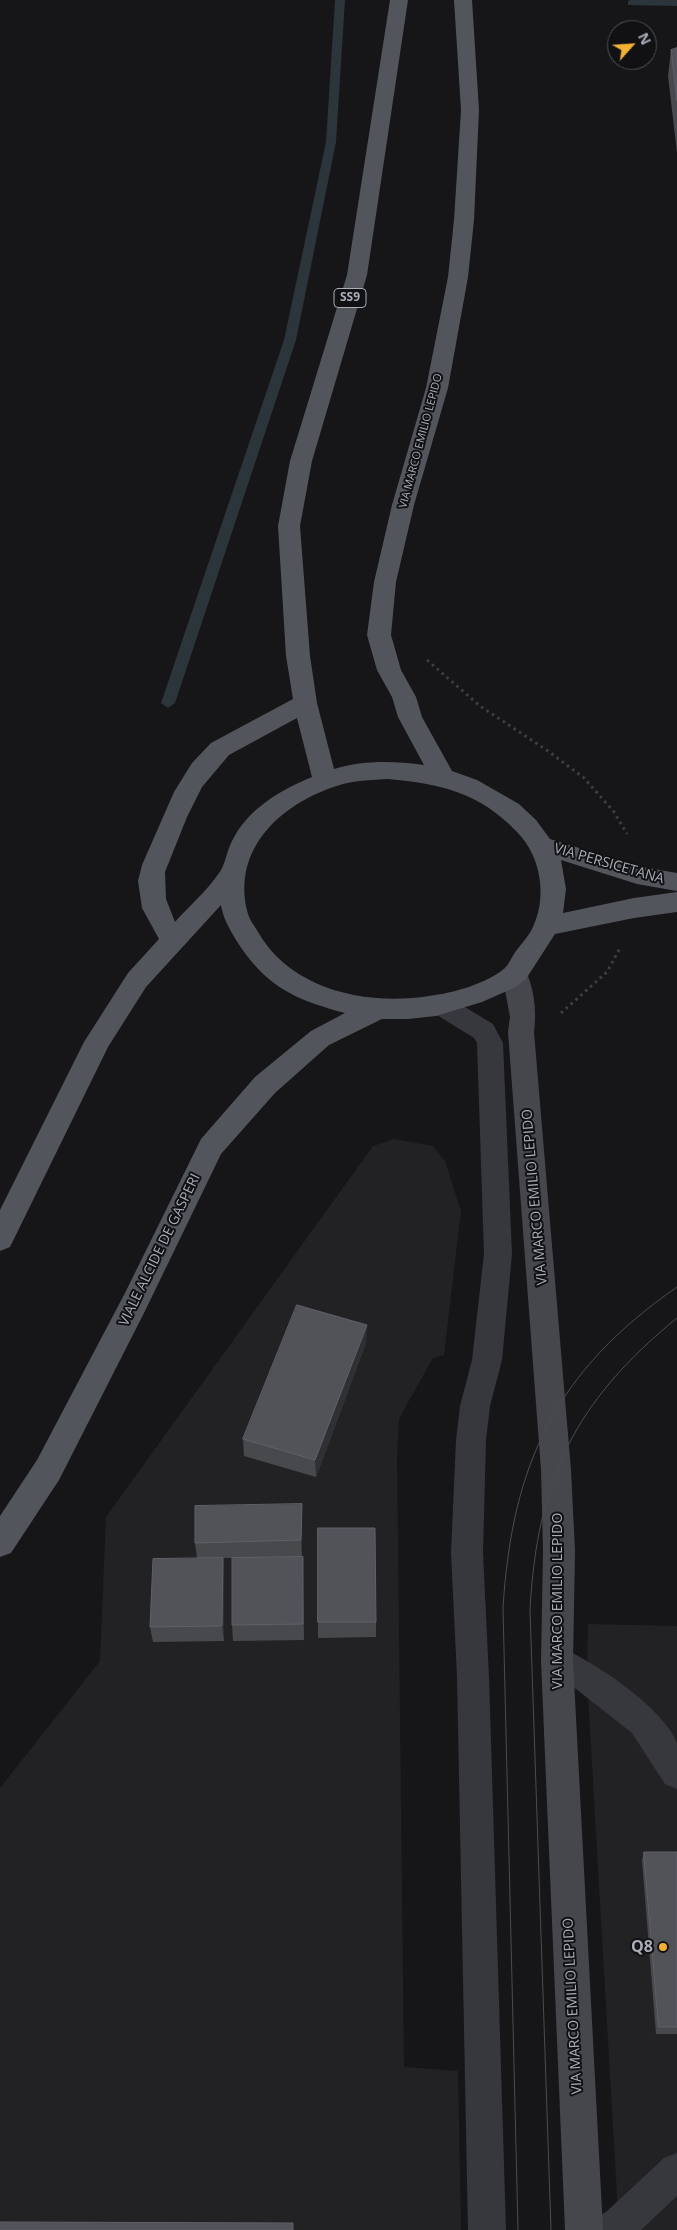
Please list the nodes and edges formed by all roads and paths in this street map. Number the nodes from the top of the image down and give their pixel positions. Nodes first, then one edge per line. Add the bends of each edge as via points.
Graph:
1 (399, 0) edge
2 (462, 0) edge
3 (426, 658) dead end
4 (305, 703) junction
5 (443, 777) junction
6 (324, 780) junction
7 (629, 840) dead end
8 (541, 845) junction
9 (232, 876) junction
10 (677, 882) edge
11 (677, 902) edge
12 (547, 926) junction
13 (174, 939) junction
14 (624, 942) dead end
15 (515, 974) junction
16 (441, 1005) junction
17 (377, 1009) junction
18 (521, 1032) junction
19 (0, 1239) edge
20 (0, 1543) edge
21 (557, 1661) junction
22 (677, 1773) edge
23 (677, 2171) edge
24 (487, 2230) edge
25 (584, 2230) edge
26 (609, 2230) edge

1 - 4 main road, SS9 via 357,275 302,462 289,526 292,592
2 - 5 main road, VIA MARCO EMILIO LEPIDO via 470,110 458,277 437,388 403,505 385,582 379,635 389,670 404,697 410,717
3 - 7 path via 487,711 558,756 599,791
4 - 6 main road, SS9
4 - 13 main road via 220,749 181,799 152,872 158,917 164,930
5 - 6 main road via 388,770
5 - 8 main road via 489,794 531,829
6 - 9 main road via 280,802 264,816 238,851
8 - 10 main road, VIA PERSICETANA via 637,875
8 - 12 main road via 553,874 555,898
9 - 13 main road
9 - 17 main road via 235,913 257,954 277,972 322,997
11 - 12 main road, VIA PERSICETANA
12 - 15 main road
13 - 19 main road via 137,980 97,1042
14 - 18 path via 607,972 565,1011
15 - 16 main road via 477,993
15 - 18 main road, VIA MARCO EMILIO LEPIDO via 523,1017
16 - 17 main road
16 - 24 street via 484,1030 490,1043 497,1225 498,1254 487,1360 475,1406 471,1440 467,1553
17 - 20 main road, VIALE ALCIDE DE GASPERI via 320,1038 265,1085 211,1147 48,1470
18 - 21 main road, VIA MARCO EMILIO LEPIDO via 556,1470 559,1551
21 - 22 street via 587,1678 644,1722
21 - 25 main road, VIA MARCO EMILIO LEPIDO
23 - 26 street via 619,2225

